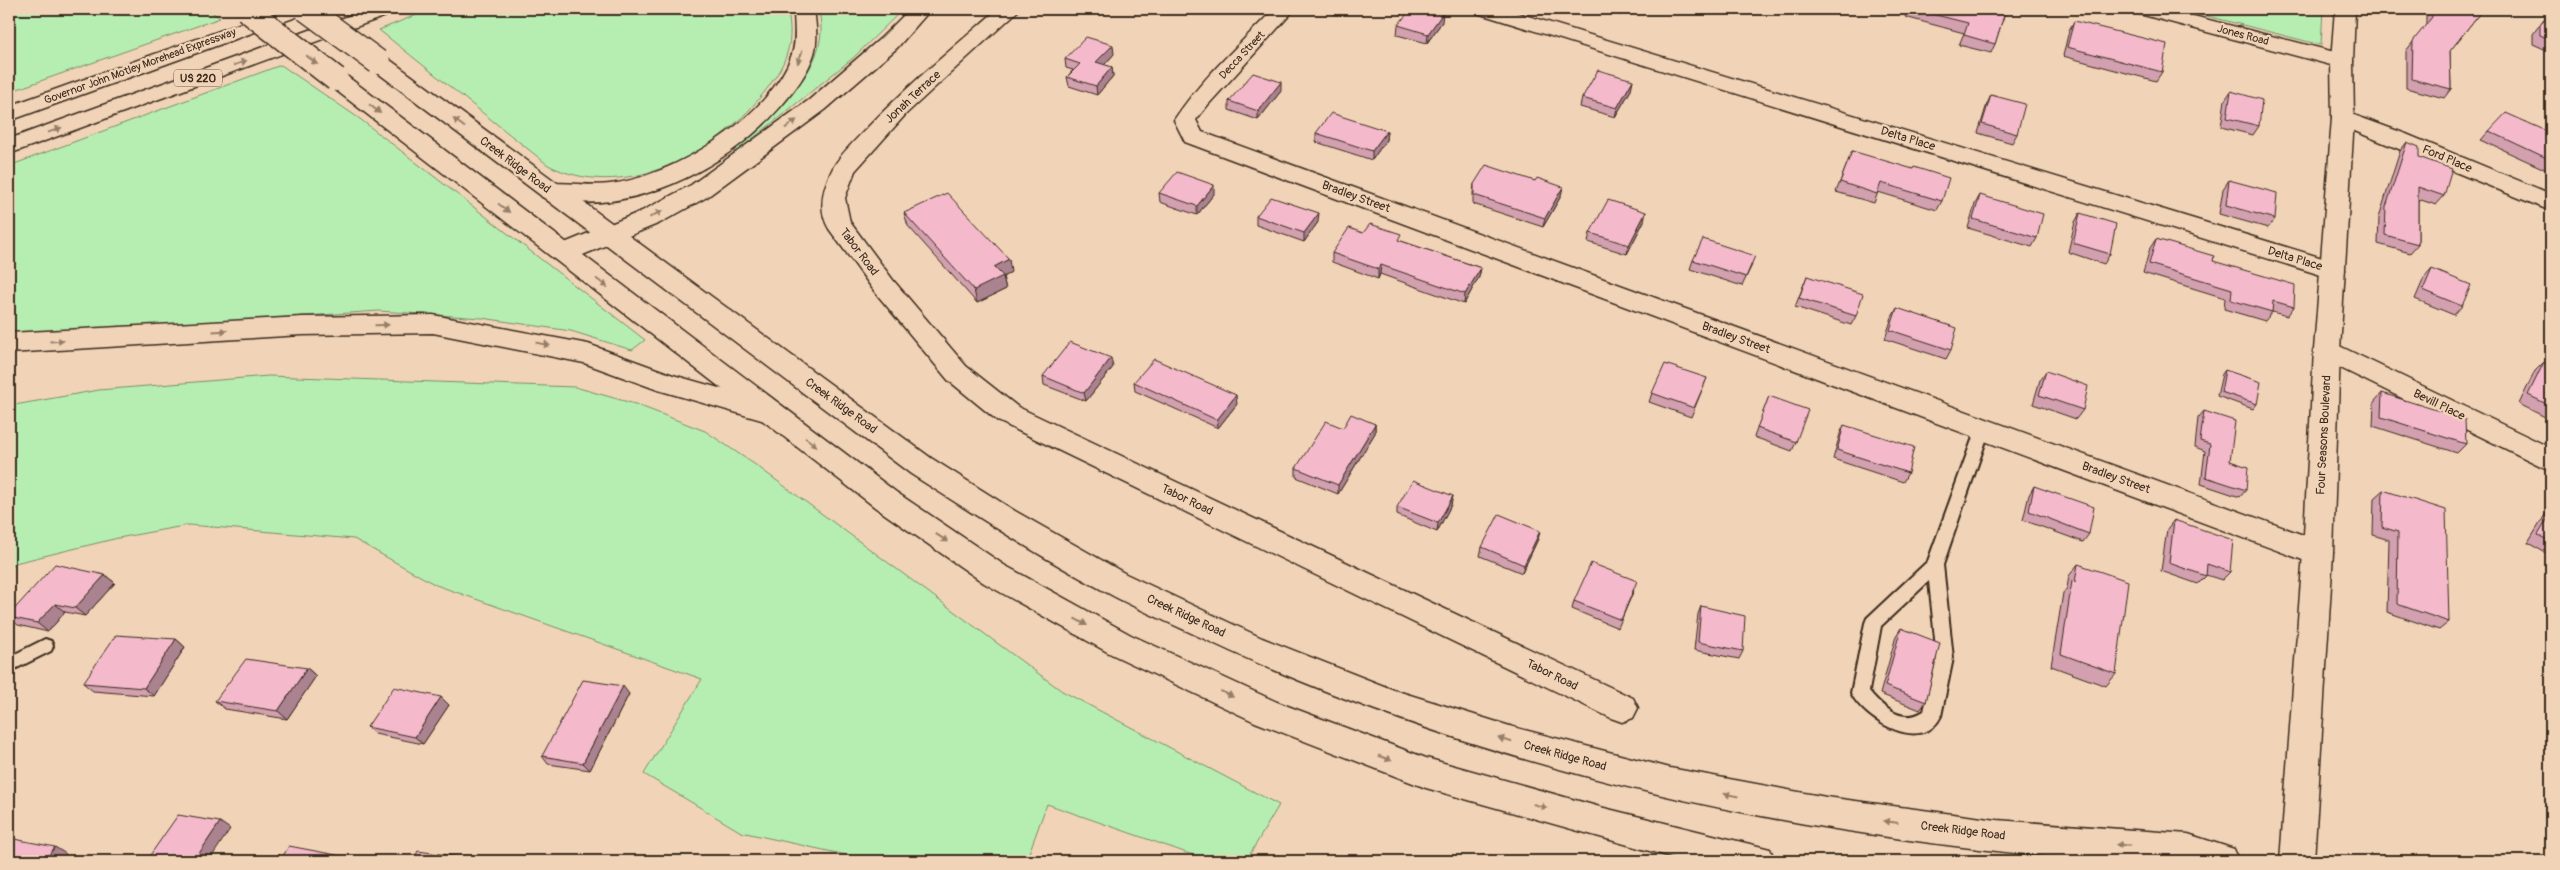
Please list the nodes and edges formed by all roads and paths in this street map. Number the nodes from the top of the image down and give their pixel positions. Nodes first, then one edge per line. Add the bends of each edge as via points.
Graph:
1 (246, 9) edge
2 (300, 9) edge
3 (306, 9) edge
4 (387, 9) edge
5 (804, 9) edge
6 (921, 9) edge
7 (1010, 9) edge
8 (1285, 9) edge
9 (1484, 9) edge
10 (2143, 9) edge
11 (2346, 9) edge
12 (2342, 61) junction
13 (1199, 101) joint
14 (9, 114) edge
15 (2342, 118) junction
16 (9, 147) edge
17 (550, 191) junction
18 (833, 198) joint
19 (2551, 203) edge
20 (612, 234) junction
21 (564, 253) junction
22 (2333, 270) junction
23 (9, 343) edge
24 (2327, 350) junction
25 (772, 413) junction
26 (1983, 429) junction
27 (2551, 460) edge
28 (2318, 553) junction
29 (1935, 565) junction
30 (44, 646) dead end
31 (9, 665) edge
32 (1622, 708) dead end
33 (1758, 861) edge
34 (2222, 861) edge
35 (2298, 861) edge

1 -> 21 main road, bridge
2 - 14 main road, Governor John Motley Morehead Expressway / US 220
17 -> 3 main road, Creek Ridge Road, bridge
16 -> 4 main road, US 220
5 -> 17 main road via 803,53 786,88 747,129 708,159 673,177 637,187 573,194
20 -> 6 main road via 699,191 817,105 889,44
7 - 18 main road, Jonah Terrace via 899,108 868,141 844,169
8 - 13 main road, Decca Street
9 - 22 main road, Delta Place
10 - 12 main road, Jones Road
11 - 12 main road, Four Seasons Boulevard
12 - 15 main road, Four Seasons Boulevard
13 - 26 main road, Bradley Street via 1185,120 1193,137
15 - 19 main road, Ford Place via 2398,138
15 - 22 main road, Four Seasons Boulevard
17 - 20 main road, Creek Ridge Road
18 - 32 main road, Tabor Road via 838,223 884,286 957,374 1008,414
20 - 21 main road
34 -> 20 main road, Creek Ridge Road via 2188,850 1998,836 1826,813 1670,783 1513,742 1390,703 1251,647 1115,583 1005,519 922,466
21 -> 25 main road
22 - 24 main road, Four Seasons Boulevard
23 -> 25 main road via 302,326 433,324 588,354 667,383
24 - 27 main road, Bevill Place
24 - 28 main road, Four Seasons Boulevard
25 -> 33 main road via 886,500 994,574 1120,644 1266,712 1426,773 1609,826 1716,854
26 - 28 main road, Bradley Street
26 - 29 lane
28 - 35 main road, Four Seasons Boulevard
29 - 29 lane via 1873,623 1860,693 1873,709 1895,722 1916,726 1932,716 1944,658
30 - 31 lane

